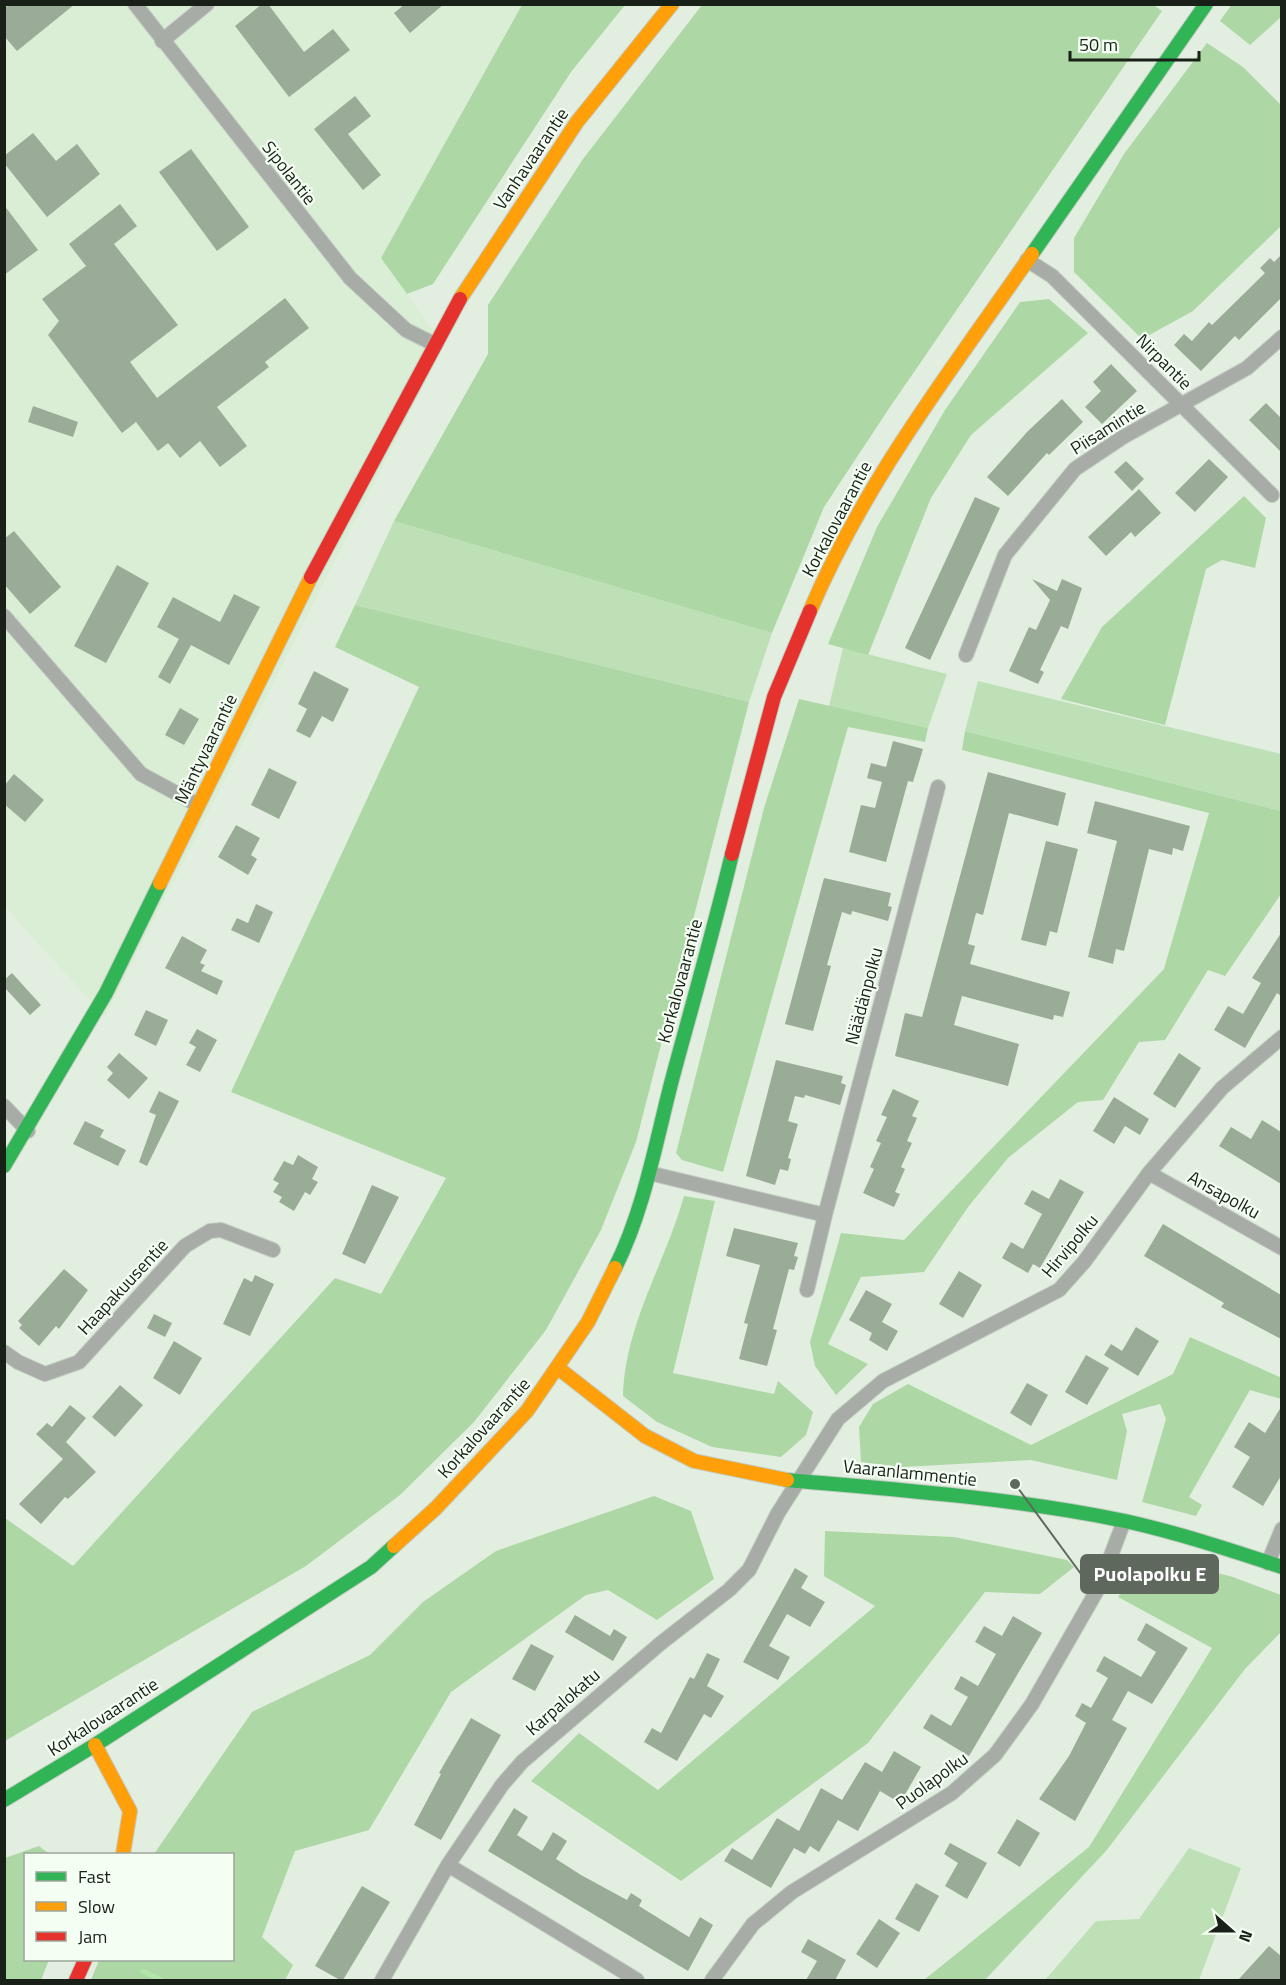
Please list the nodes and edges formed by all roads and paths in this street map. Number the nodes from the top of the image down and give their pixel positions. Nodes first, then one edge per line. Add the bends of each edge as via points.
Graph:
1 (135, 4) edge
2 (207, 4) edge
3 (672, 4) edge
4 (1206, 4) edge
5 (162, 40) junction
6 (1027, 260) junction
7 (1281, 337) edge
8 (434, 344) junction
9 (1181, 404) junction
10 (1272, 495) dead end
11 (4, 616) edge
12 (966, 655) dead end
13 (938, 787) dead end
14 (198, 805) junction
15 (1281, 1037) edge
16 (4, 1106) edge
17 (28, 1131) junction
18 (4, 1166) edge
19 (649, 1173) junction
20 (1149, 1173) junction
21 (825, 1215) junction
22 (1281, 1248) edge
23 (273, 1250) dead end
24 (807, 1290) dead end
25 (4, 1352) edge
26 (558, 1368) junction
27 (801, 1480) junction
28 (1124, 1521) junction
29 (1281, 1528) edge
30 (1275, 1565) edge
31 (95, 1745) junction
32 (4, 1800) edge
33 (123, 1853) edge
34 (448, 1865) junction
35 (84, 1961) edge
36 (76, 1980) edge
37 (382, 1980) edge
38 (637, 1980) edge
39 (712, 1980) edge

1 - 5 street, Sipolantie
2 - 5 street
3 - 8 street, Vanhavaarantie via 577,122 474,276
4 - 6 street, Korkalovaarantie
5 - 8 street, Sipolantie via 350,278 406,330
6 - 9 street, Nirpantie via 1052,276
6 - 19 street, Korkalovaarantie via 897,448 832,559 774,697
7 - 9 street, Piisamintie via 1247,368
8 - 14 street, Mäntyvaarantie via 295,607
9 - 10 street, Nirpantie
9 - 12 street, Piisamintie via 1075,469 1039,510 1005,555
11 - 14 street via 141,774
13 - 21 street, Näädänpolku
14 - 17 street, Mäntyvaarantie via 106,993
15 - 20 street, Hirvipolku via 1222,1088
16 - 17 street
17 - 18 street, Mäntyvaarantie
19 - 21 street
19 - 26 street, Korkalovaarantie via 626,1245 588,1322
20 - 22 street, Ansapolku
20 - 27 street, Hirvipolku via 1059,1290 867,1392 838,1419
21 - 24 street, Näädänpolku
23 - 25 street, Haapakuusentie via 221,1230 210,1231 185,1246 79,1362 45,1374
26 - 27 street, Vaaranlammentie via 645,1436 694,1461
26 - 31 street, Korkalovaarantie via 527,1411 436,1508 371,1567
27 - 28 street, Vaaranlammentie via 962,1495
27 - 34 street, Karpalokatu via 778,1513 749,1570 522,1762
28 - 30 street, Vaaranlammentie via 1190,1537
28 - 39 street, Puolapolku via 1099,1587 1032,1704 995,1755 952,1793 784,1899 753,1924
29 - 30 street
31 - 32 street, Korkalovaarantie
31 - 33 street via 130,1811
34 - 37 street, Karpalokatu
34 - 38 street
35 - 36 street

